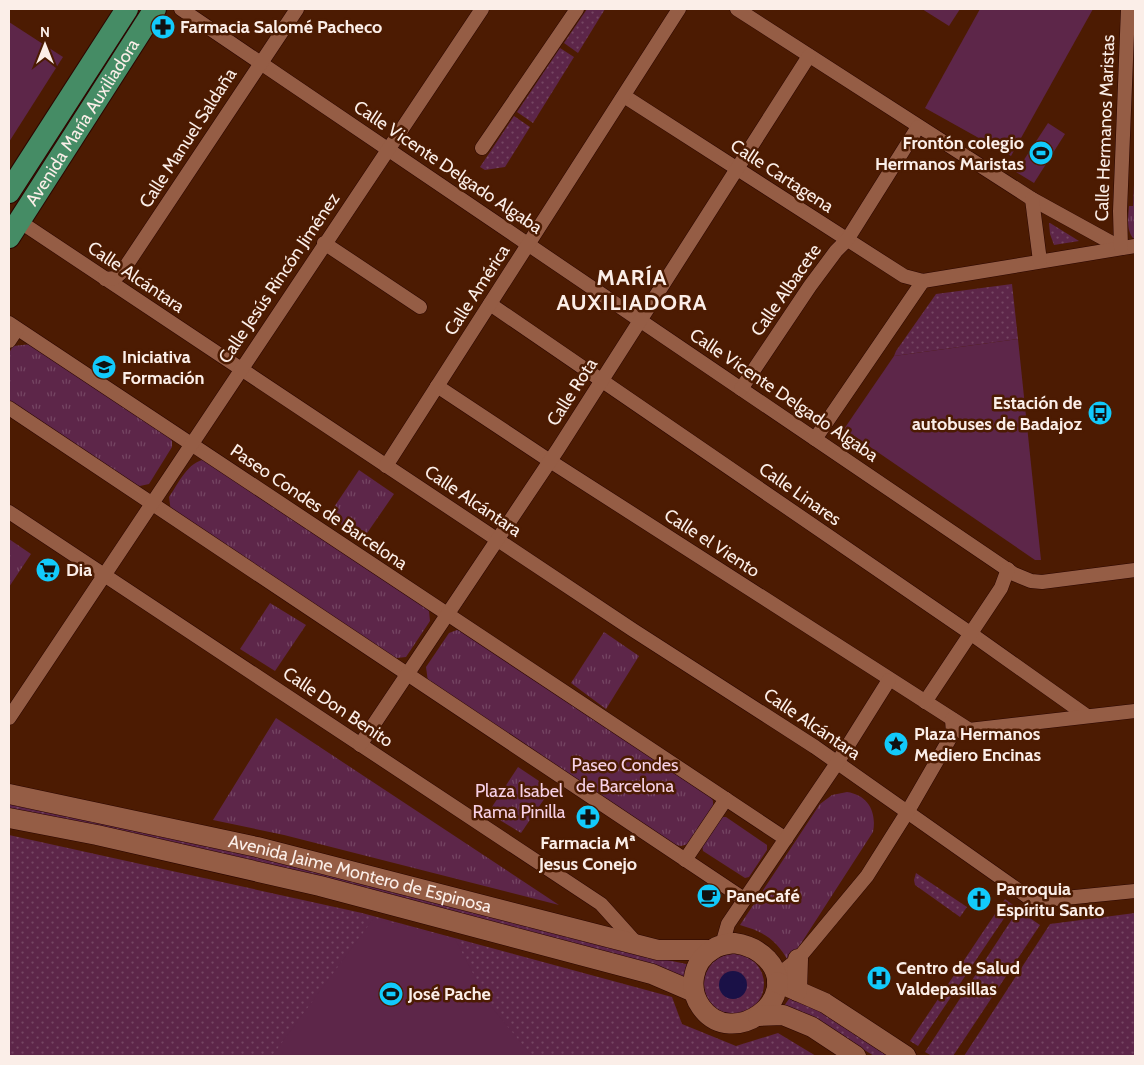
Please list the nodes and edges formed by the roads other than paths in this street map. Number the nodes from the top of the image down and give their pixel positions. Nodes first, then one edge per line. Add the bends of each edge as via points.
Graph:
1 (127, 9) edge
2 (155, 9) edge
3 (181, 9) edge
4 (297, 9) edge
5 (482, 9) edge
6 (577, 9) edge
7 (679, 9) edge
8 (737, 9) edge
9 (1131, 12) edge
10 (809, 56) junction
11 (260, 62) junction
12 (624, 96) junction
13 (1130, 96) edge
14 (918, 127) junction
15 (387, 148) junction
16 (482, 148) dead end
17 (736, 169) junction
18 (9, 192) edge
19 (1032, 199) junction
20 (12, 225) edge
21 (848, 240) junction
22 (324, 243) junction
23 (529, 244) junction
24 (1135, 246) edge
25 (1121, 248) junction
26 (1040, 261) junction
27 (106, 279) junction
28 (923, 280) junction
29 (490, 304) junction
30 (420, 307) dead end
31 (640, 320) junction
32 (13, 326) edge
33 (9, 341) edge
34 (241, 369) junction
35 (601, 380) junction
36 (437, 386) junction
37 (741, 388) junction
38 (9, 408) edge
39 (815, 439) junction
40 (191, 444) junction
41 (550, 461) junction
42 (386, 466) junction
43 (152, 503) junction
44 (9, 512) edge
45 (498, 540) junction
46 (1008, 569) junction
47 (1135, 570) edge
48 (104, 574) junction
49 (448, 615) junction
50 (970, 633) junction
51 (408, 674) junction
52 (890, 680) junction
53 (925, 702) junction
54 (1135, 711) edge
55 (1087, 716) junction
56 (9, 718) edge
57 (952, 726) junction
58 (360, 745) junction
59 (837, 763) junction
60 (9, 794) edge
61 (726, 799) junction
62 (908, 811) junction
63 (9, 818) edge
64 (786, 839) junction
65 (685, 860) junction
66 (1135, 891) edge
67 (744, 900) junction
68 (638, 944) junction
69 (716, 947) junction
70 (798, 959) junction
71 (777, 979) junction
72 (797, 991) junction
73 (694, 992) junction
74 (758, 1016) junction
75 (856, 1056) edge
76 (906, 1056) edge

1 - 18 main road, Avenida María Auxiliadora
2 - 20 main road, Avenida María Auxiliadora
3 - 11 street, Calle Vicente Delgado Algaba
4 - 11 street, Calle Manuel Saldaña
5 - 15 street, Calle Jesús Rincón Jiménez
6 - 16 street
7 - 12 street, Calle América
8 - 10 street
9 - 13 street, Calle Hermanos Maristas
10 - 14 street
10 - 17 street, Calle Rota
11 - 15 street, Calle Vicente Delgado Algaba
11 - 27 street, Calle Manuel Saldaña via 122,272 115,278
12 - 17 street, Calle Cartagena
12 - 23 street, Calle América
13 - 25 street, Calle Hermanos Maristas via 1120,211
14 - 19 street
14 - 21 street, Calle Albacete
15 - 22 street, Calle Jesús Rincón Jiménez
15 - 23 street, Calle Vicente Delgado Algaba
17 - 21 street, Calle Cartagena
17 - 31 street, Calle Rota
19 - 25 street
19 - 26 street
20 - 27 street, Calle Alcántara
21 - 28 street, Calle Cartagena via 904,276
21 - 37 street, Calle Albacete via 810,286
22 - 30 street
22 - 34 street, Calle Jesús Rincón Jiménez
23 - 29 street, Calle América
23 - 31 street, Calle Vicente Delgado Algaba
24 - 25 street
25 - 26 street
26 - 28 street
27 - 34 street, Calle Alcántara
28 - 39 street
29 - 35 street, Calle Linares
29 - 36 street, Calle América
31 - 35 street, Calle Rota
31 - 37 street, Calle Vicente Delgado Algaba
32 - 33 street, Paseo Condes de Barcelona
32 - 40 street, Paseo Condes de Barcelona
34 - 40 street, Calle Jesús Rincón Jiménez
34 - 42 street, Calle Alcántara
35 - 41 street, Calle Rota
35 - 50 street, Calle Linares
36 - 41 street, Calle el Viento
36 - 42 street, Calle América
37 - 39 street, Calle Vicente Delgado Algaba
38 - 43 street
39 - 46 street, Calle Vicente Delgado Algaba
40 - 43 street, Calle Jesús Rincón Jiménez
40 - 49 street, Paseo Condes de Barcelona
41 - 45 street, Calle Rota
41 - 52 street, Calle el Viento
42 - 45 street, Calle Alcántara
43 - 48 street, Calle Jesús Rincón Jiménez
43 - 51 street
44 - 48 street, Calle Don Benito
45 - 49 street, Calle Rota
45 - 59 street, Calle Alcántara
46 - 47 street, Calle Vicente Delgado Algaba via 1021,578 1042,582
46 - 50 street via 1001,588
48 - 56 street, Calle Jesús Rincón Jiménez
48 - 58 street, Calle Don Benito
49 - 51 street, Calle Rota
49 - 61 street, Paseo Condes de Barcelona
50 - 53 street
50 - 55 street, Calle Linares
51 - 58 street, Calle Rota
51 - 65 street
52 - 53 street, Calle el Viento
52 - 59 street
53 - 57 street, Calle el Viento
54 - 55 street
55 - 57 street, Calle el Viento via 968,728
57 - 62 street
58 - 68 street, Calle Don Benito via 601,904
59 - 62 street, Calle Alcántara
59 - 64 street
60 - 68 main road, Avenida Jaime Montero de Espinosa via 257,847
61 - 64 street, Paseo Condes de Barcelona
61 - 65 street
62 - 66 street, Calle Alcántara via 1028,898 1055,900
62 - 70 street via 867,876
63 - 73 main road, Avenida Jaime Montero de Espinosa via 320,886 652,974
64 - 67 street
65 - 67 street
67 - 69 street
68 - 69 main road, Avenida Jaime Montero de Espinosa via 658,950
69 - 71 main road via 734,943 756,950 775,967
69 - 73 main road via 702,958 696,968
70 - 71 street
70 - 72 main road
71 - 72 main road
71 - 74 main road via 776,994 769,1007
72 - 76 main road via 825,1003
73 - 74 main road via 702,1009 718,1021 739,1024
74 - 75 main road via 783,1015

